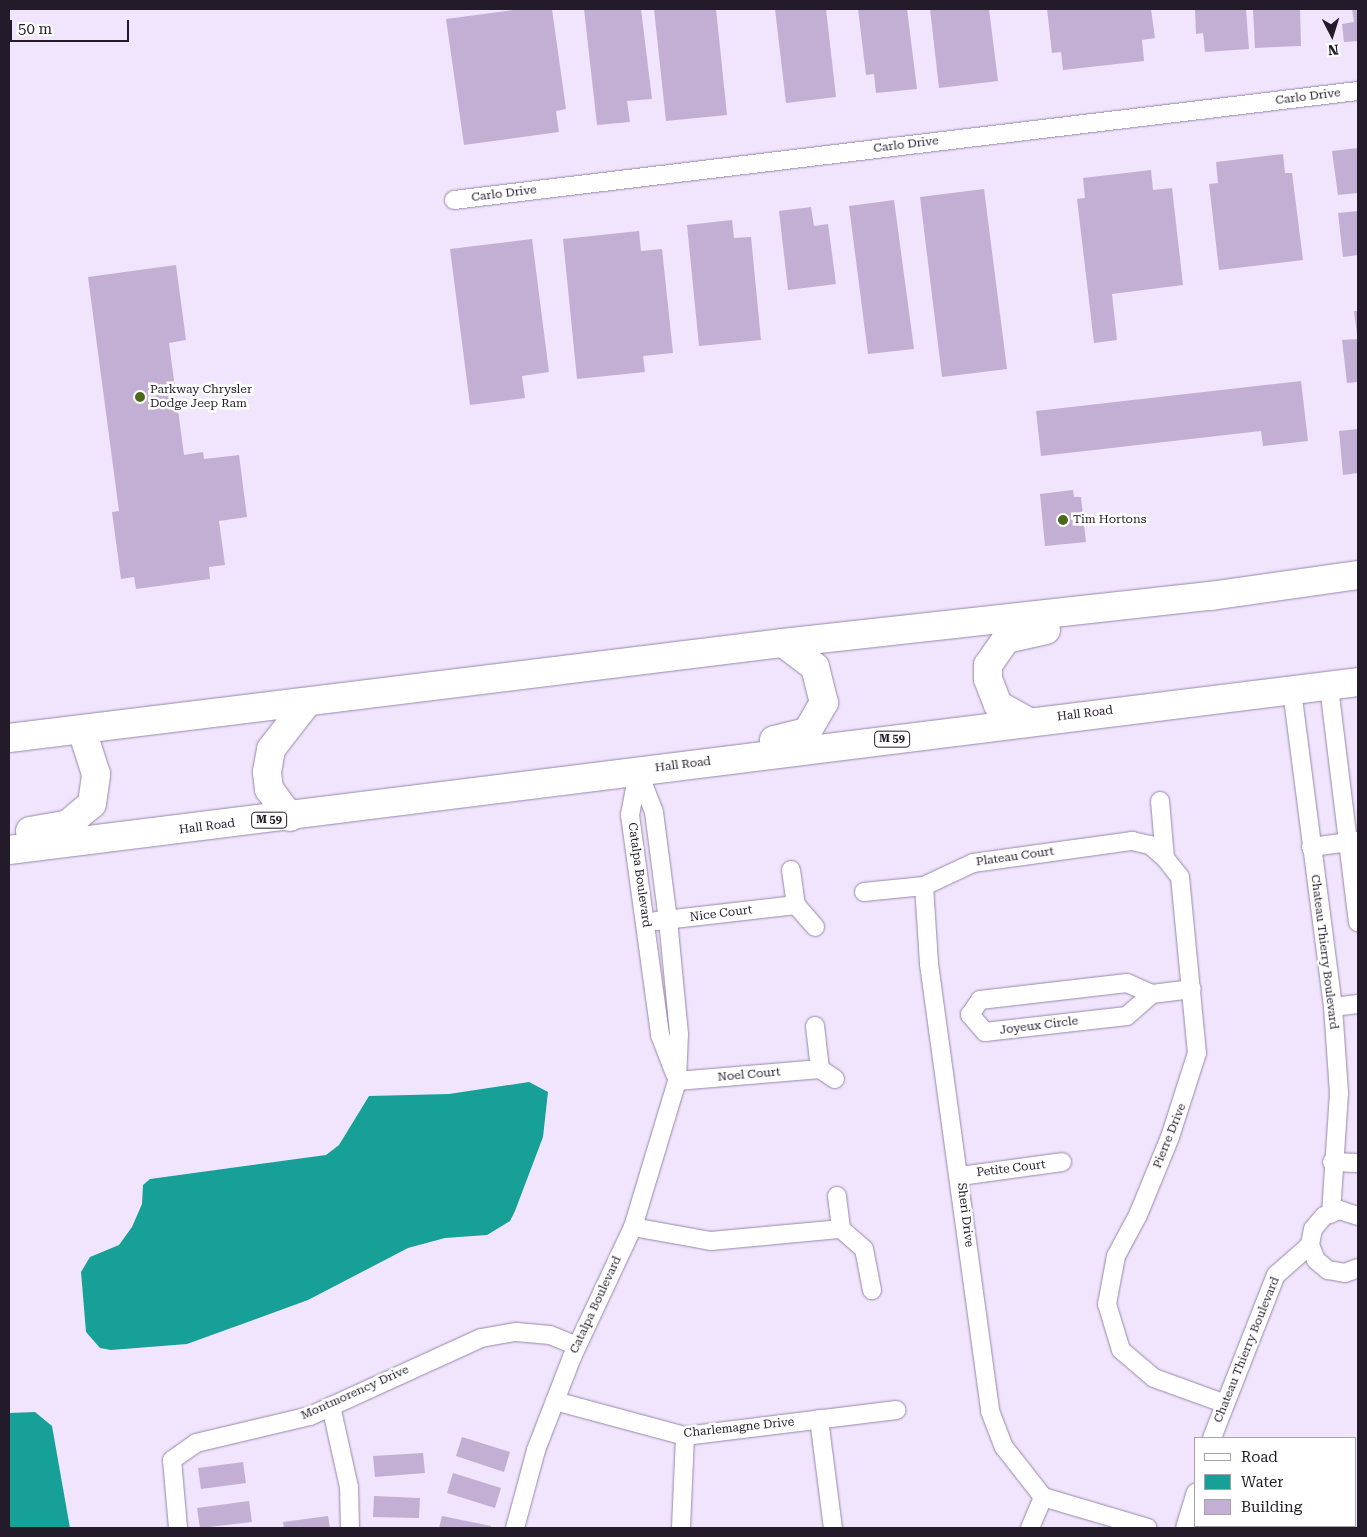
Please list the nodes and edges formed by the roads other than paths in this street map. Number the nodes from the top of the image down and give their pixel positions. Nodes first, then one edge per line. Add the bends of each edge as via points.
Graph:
1 (1358, 91) edge
2 (454, 200) dead end
3 (1358, 575) edge
4 (1211, 596) junction
5 (783, 643) junction
6 (1358, 682) edge
7 (1329, 687) junction
8 (1292, 692) junction
9 (306, 704) junction
10 (1027, 722) junction
11 (82, 730) junction
12 (9, 738) edge
13 (638, 771) junction
14 (1160, 801) dead end
15 (290, 817) junction
16 (9, 834) edge
17 (1353, 842) edge
18 (1311, 847) junction
19 (9, 850) edge
20 (1165, 858) junction
21 (791, 870) dead end
22 (924, 886) junction
23 (864, 892) dead end
24 (796, 905) junction
25 (668, 920) junction
26 (646, 922) junction
27 (1358, 922) edge
28 (816, 927) dead end
29 (1192, 989) junction
30 (1152, 994) junction
31 (1358, 1004) edge
32 (1333, 1007) junction
33 (815, 1026) dead end
34 (820, 1069) junction
35 (835, 1079) dead end
36 (678, 1081) junction
37 (1062, 1162) dead end
38 (1332, 1162) junction
39 (1358, 1163) edge
40 (960, 1176) junction
41 (837, 1196) dead end
42 (1357, 1209) edge
43 (1331, 1214) junction
44 (633, 1227) junction
45 (841, 1229) junction
46 (1310, 1245) junction
47 (1358, 1268) edge
48 (872, 1290) dead end
49 (577, 1346) junction
50 (555, 1401) junction
51 (1223, 1403) junction
52 (331, 1406) junction
53 (896, 1410) dead end
54 (819, 1419) junction
55 (685, 1436) junction
56 (1212, 1437) edge
57 (1042, 1497) junction
58 (1194, 1499) edge
59 (178, 1528) edge
60 (350, 1528) edge
61 (515, 1528) edge
62 (681, 1528) edge
63 (833, 1528) edge
64 (1030, 1528) edge
65 (1148, 1528) edge
66 (1185, 1528) edge

1 - 2 street, Carlo Drive
3 - 4 highway
4 - 5 highway
4 - 10 highway via 1179,616 1018,633 1006,639 988,665 988,679 998,705
5 - 9 highway
5 - 13 highway via 815,667 822,688 824,703 807,732
6 - 7 highway, Hall Road / M 59
7 - 8 highway, Hall Road / M 59
7 - 17 street
8 - 10 highway, Hall Road / M 59
8 - 18 street, Chateau Thierry Boulevard
9 - 11 highway
9 - 15 highway via 271,749 266,772 269,789
10 - 13 highway, Hall Road / M 59
11 - 12 highway
11 - 16 highway via 96,774 92,804 68,824
13 - 15 highway, Hall Road / M 59
13 - 25 street, Catalpa Boulevard via 654,812
13 - 26 street, Catalpa Boulevard via 630,815
14 - 20 street
15 - 19 highway, Hall Road / M 59
17 - 18 street
17 - 27 street
18 - 32 street, Chateau Thierry Boulevard
20 - 22 street, Plateau Court via 1150,845 1132,841 973,862
20 - 29 street, Pierre Drive via 1180,877
21 - 24 street
22 - 23 street, Plateau Court
22 - 40 street, Sheri Drive via 929,964
24 - 25 street, Nice Court
24 - 28 street
25 - 26 street, Nice Court
25 - 36 street, Catalpa Boulevard via 679,1034
26 - 36 street, Catalpa Boulevard via 660,1036
29 - 30 street
29 - 51 street, Pierre Drive via 1197,1053 1187,1094 1138,1215 1116,1256 1107,1304 1121,1350 1154,1378
30 - 30 street, Joyeux Circle via 1127,983 980,1000 970,1016 985,1032 1127,1016
31 - 32 street
32 - 38 street, Chateau Thierry Boulevard via 1339,1093
33 - 34 street
34 - 35 street
34 - 36 street, Noel Court
36 - 44 street, Catalpa Boulevard
37 - 40 street, Petite Court
38 - 39 street
38 - 43 street, Chateau Thierry Boulevard
40 - 57 street, Sheri Drive via 990,1410 1004,1448
41 - 45 street
42 - 43 street
43 - 46 street via 1313,1228
44 - 45 street via 711,1241
44 - 49 street, Catalpa Boulevard
45 - 48 street via 864,1249
46 - 47 street via 1316,1260 1328,1270 1345,1273
46 - 51 street, Chateau Thierry Boulevard via 1276,1275
49 - 50 street, Catalpa Boulevard
49 - 52 street, Montmorency Drive via 533,1334 481,1338
50 - 55 street, Charlemagne Drive
50 - 61 street, Catalpa Boulevard
51 - 56 street, Chateau Thierry Boulevard
52 - 59 street, Montmorency Drive via 310,1416 196,1443 172,1460
52 - 60 street via 349,1487
53 - 54 street, Charlemagne Drive
54 - 55 street, Charlemagne Drive
54 - 63 street
55 - 62 street
57 - 64 street
57 - 65 street
58 - 66 street

